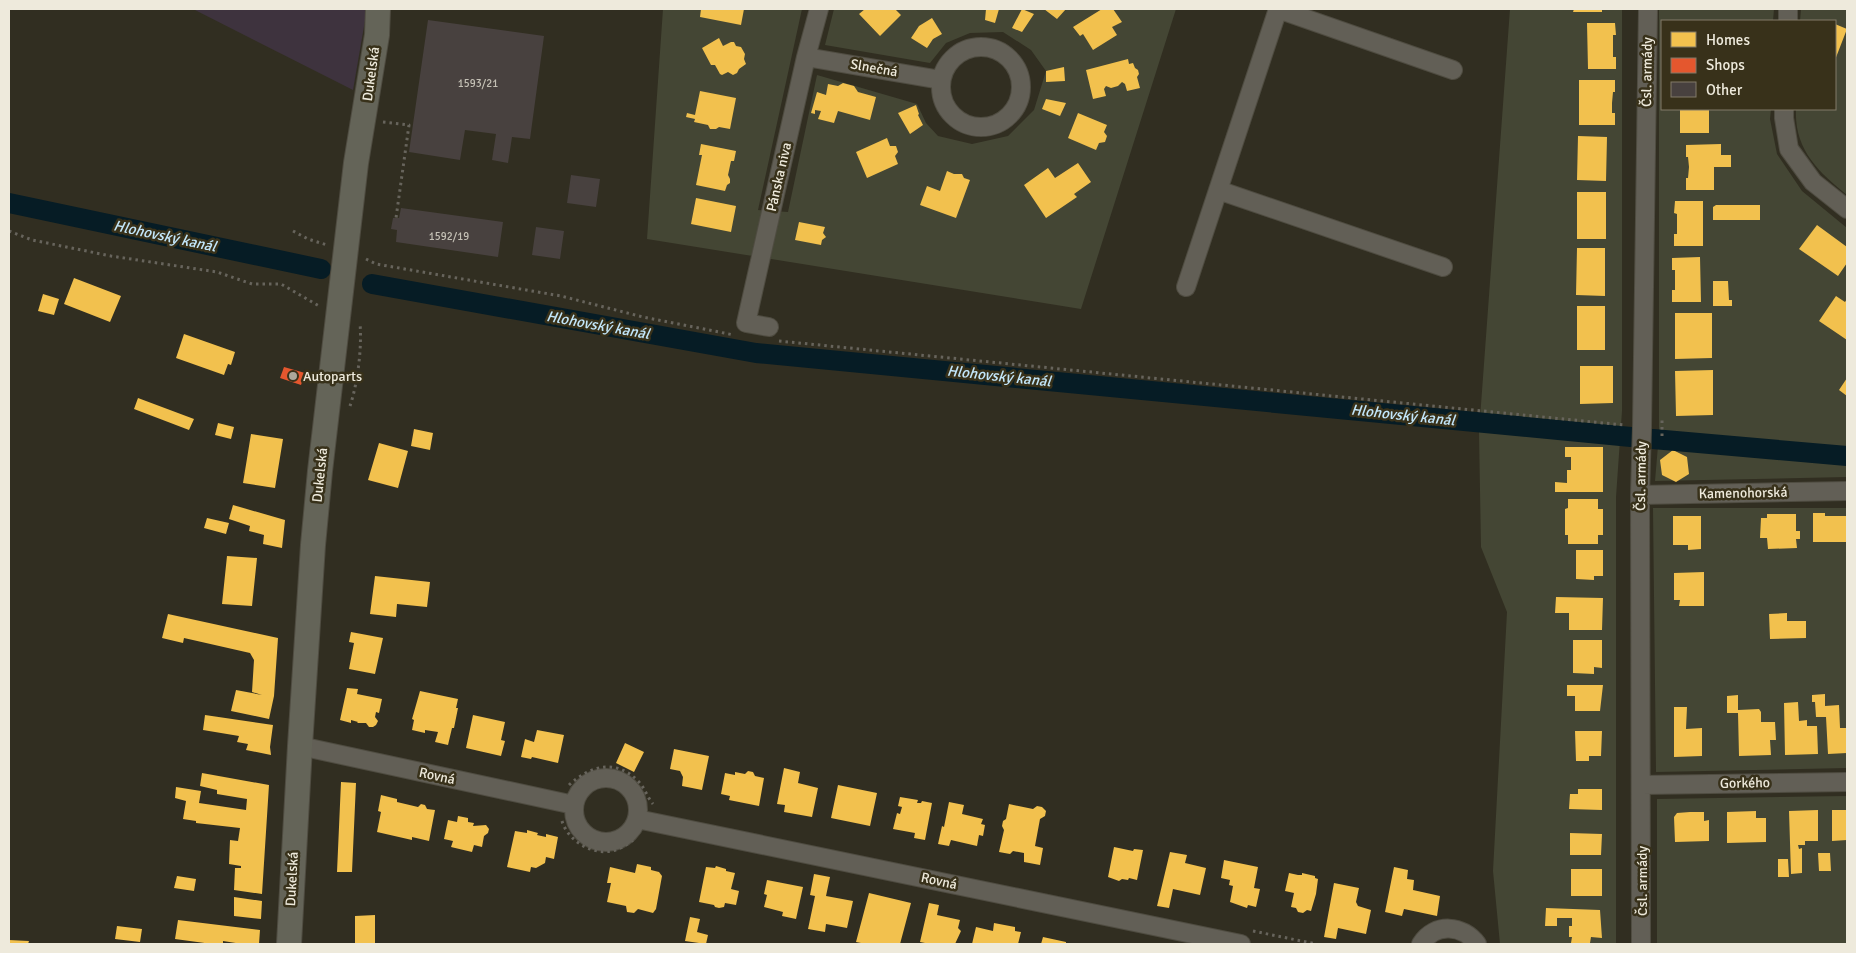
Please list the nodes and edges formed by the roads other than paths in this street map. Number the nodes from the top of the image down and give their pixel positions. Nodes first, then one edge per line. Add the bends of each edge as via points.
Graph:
1 (378, 9) edge
2 (818, 9) edge
3 (1278, 9) edge
4 (1648, 9) edge
5 (806, 56) junction
6 (1453, 70) dead end
7 (941, 80) junction
8 (1784, 110) edge
9 (1218, 190) junction
10 (1847, 209) edge
11 (1443, 268) dead end
12 (1186, 287) dead end
13 (773, 334) road end
14 (1847, 491) edge
15 (1640, 495) junction
16 (300, 746) junction
17 (1847, 782) edge
18 (1642, 785) junction
19 (574, 805) junction
20 (637, 819) junction
21 (289, 944) edge
22 (1241, 944) edge
23 (1421, 944) edge
24 (1477, 944) edge
25 (1641, 944) edge

1 - 16 main road, Dukelská via 377,35 356,163 313,545
2 - 5 street, Pánska niva
3 - 6 street
3 - 9 street
4 - 15 street, Čsl. armády
5 - 7 street, Slnečná
5 - 13 street, Pánska niva via 746,323
7 - 7 street via 944,105 952,116 974,128 987,128 1004,120 1017,106 1021,92 1016,66 1006,55 981,47 967,49 955,56
8 - 10 street via 1790,149 1813,182
9 - 11 street
9 - 12 street
14 - 15 street, Kamenohorská
15 - 18 street, Čsl. armády
16 - 19 street, Rovná
16 - 21 main road, Dukelská
17 - 18 street, Gorkého
18 - 25 street, Čsl. armády
19 - 20 street via 578,826 594,840 615,841 625,836
19 - 20 street via 580,791 592,780 613,778 631,789 639,808
20 - 22 street, Rovná
23 - 24 street via 1434,932 1455,928 1466,932

